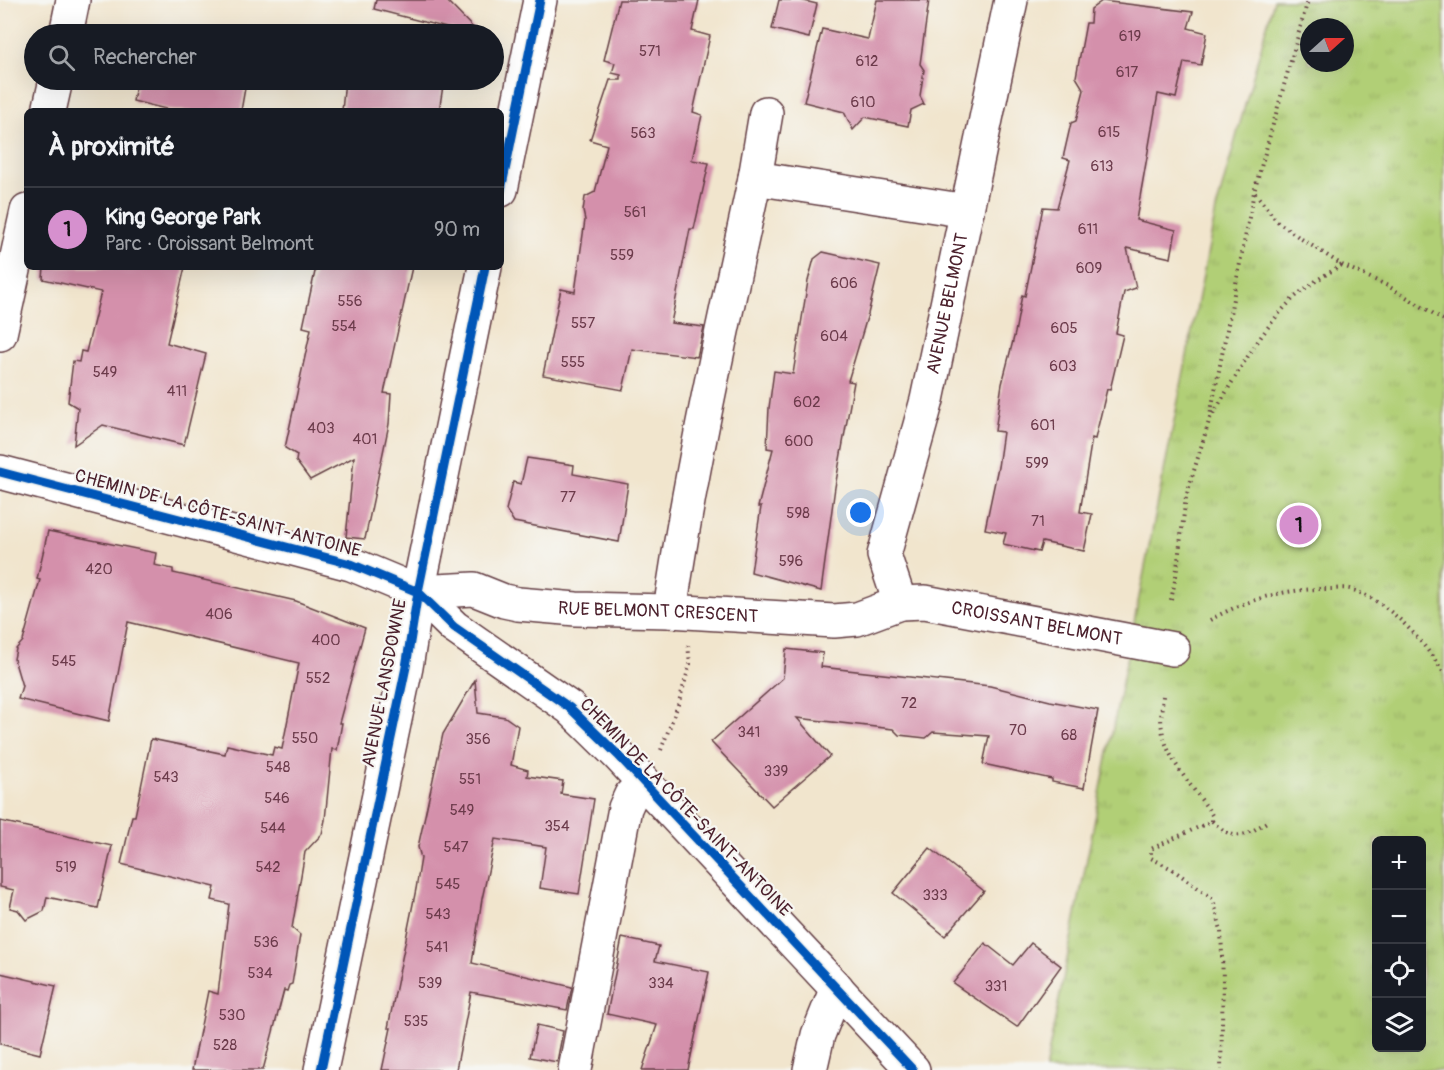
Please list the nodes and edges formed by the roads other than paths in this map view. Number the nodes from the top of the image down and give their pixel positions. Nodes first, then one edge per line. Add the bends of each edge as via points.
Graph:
1 (73, 0) edge
2 (540, 0) edge
3 (1011, 0) edge
4 (68, 24) edge
5 (54, 90) edge
6 (50, 108) edge
7 (766, 113) dead end
8 (504, 175) edge
9 (755, 178) junction
10 (967, 211) junction
11 (24, 225) edge
12 (484, 270) edge
13 (0, 334) edge
14 (0, 472) edge
15 (418, 592) junction
16 (900, 603) junction
17 (670, 612) junction
18 (1173, 649) dead end
19 (644, 784) junction
20 (837, 988) junction
21 (321, 1070) edge
22 (575, 1070) edge
23 (810, 1070) edge
24 (913, 1070) edge

1 - 4 street
2 - 8 street
3 - 10 street, AVENUE BELMONT
5 - 6 street
7 - 9 street
9 - 10 street
9 - 17 street via 712,375
10 - 16 street, AVENUE BELMONT via 927,400 884,555
11 - 13 street
12 - 15 street, AVENUE LANSDOWNE
14 - 15 street, CHEMIN DE LA CÔTE-SAINT-ANTOINE via 351,564
15 - 17 street, RUE BELMONT CRESCENT via 474,589 518,604
15 - 19 street, CHEMIN DE LA CÔTE-SAINT-ANTOINE via 454,627 570,708
15 - 21 street, AVENUE LANSDOWNE
16 - 17 street, RUE BELMONT CRESCENT via 857,619 834,621
16 - 18 street, CROISSANT BELMONT via 925,602
19 - 20 street, CHEMIN DE LA CÔTE-SAINT-ANTOINE
19 - 22 street via 631,795 625,808
20 - 23 street via 818,1035
20 - 24 street, CHEMIN DE LA CÔTE-SAINT-ANTOINE

